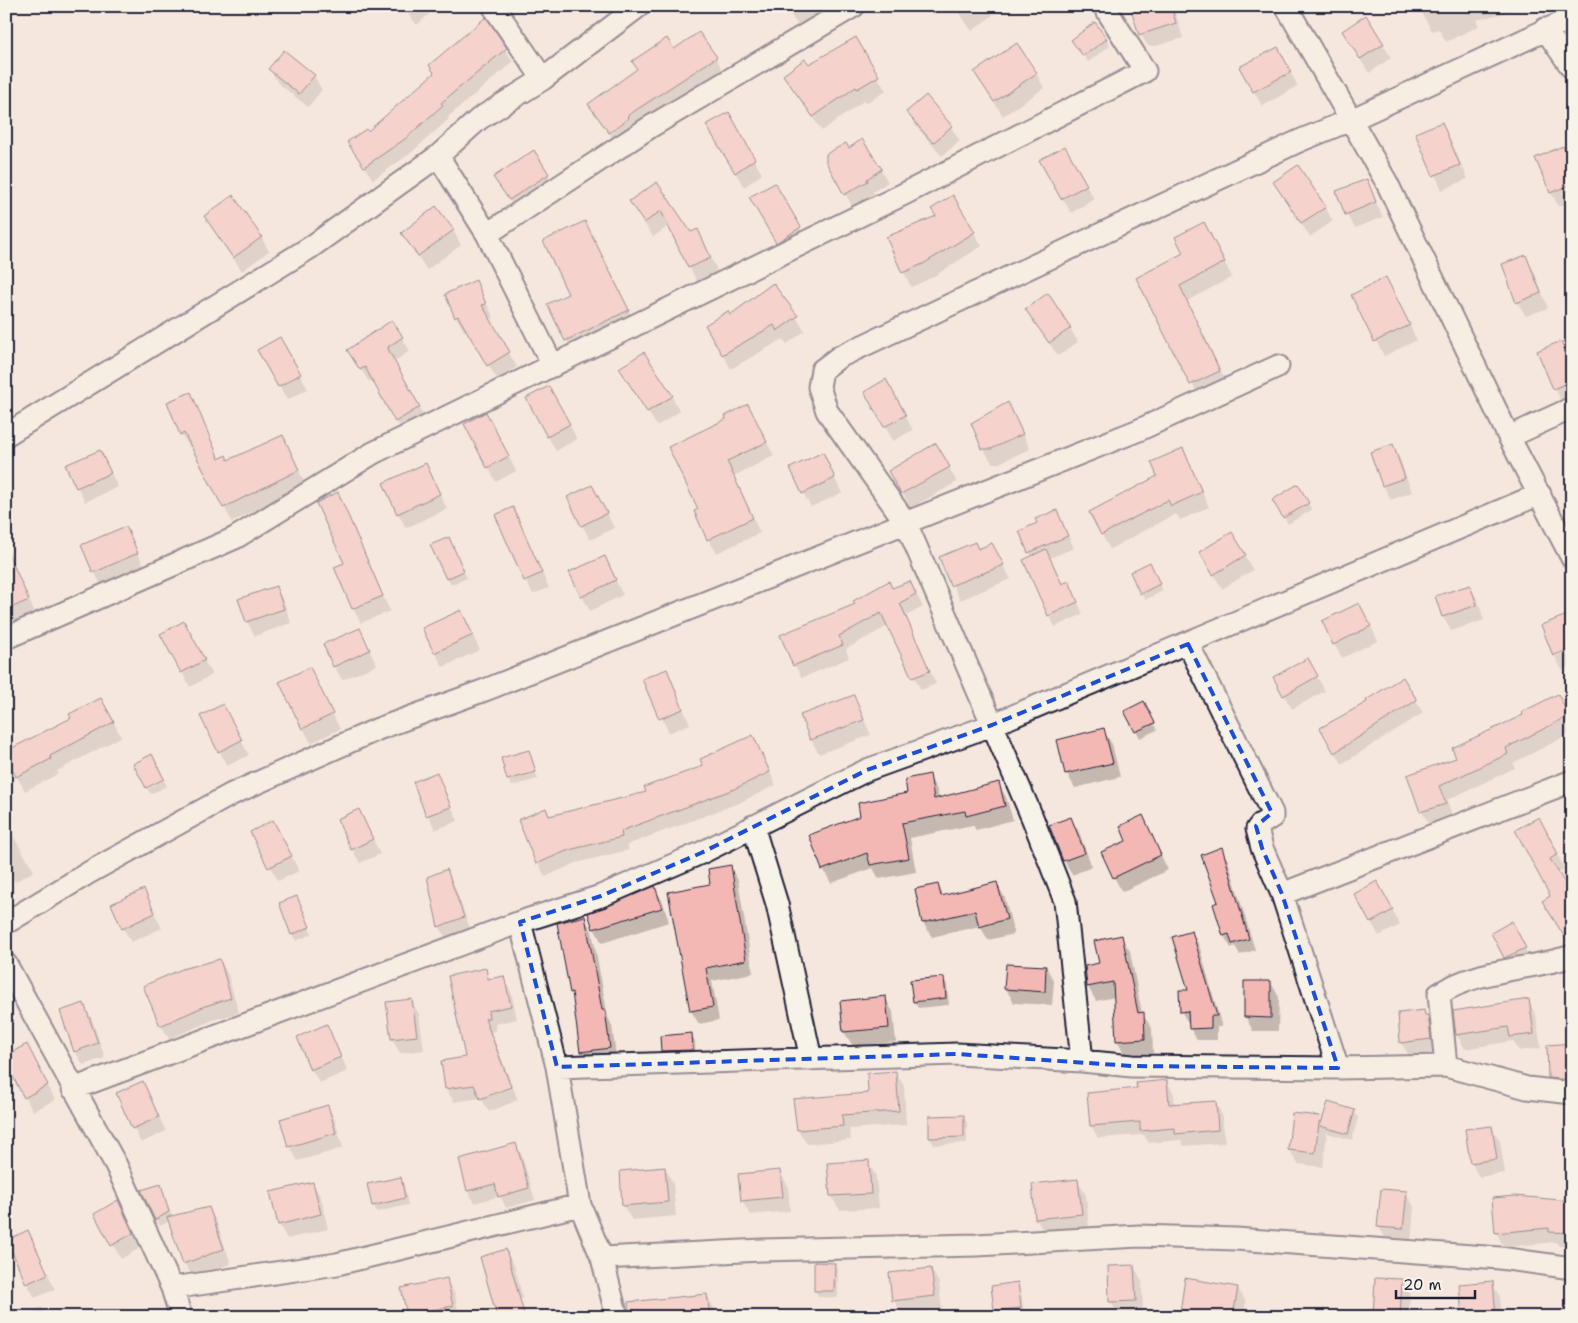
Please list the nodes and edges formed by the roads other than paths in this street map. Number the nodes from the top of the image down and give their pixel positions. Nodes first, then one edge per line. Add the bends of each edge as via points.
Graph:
1 (493, 6) edge
2 (639, 6) edge
3 (854, 6) edge
4 (1104, 6) edge
5 (1286, 6) edge
6 (1572, 18) edge
7 (1545, 29) junction
8 (1572, 68) edge
9 (543, 80) junction
10 (1353, 119) junction
11 (438, 156) junction
12 (487, 234) junction
13 (553, 366) junction
14 (1278, 366) dead end
15 (1572, 408) edge
16 (6, 435) edge
17 (1509, 436) junction
18 (1540, 494) junction
19 (906, 523) junction
20 (1572, 558) edge
21 (6, 638) edge
22 (1188, 644) junction
23 (992, 725) junction
24 (1572, 781) edge
25 (753, 826) junction
26 (1282, 894) junction
27 (520, 922) junction
28 (6, 923) edge
29 (1572, 956) edge
30 (6, 964) edge
31 (811, 1059) junction
32 (1082, 1061) junction
33 (1446, 1066) junction
34 (557, 1067) junction
35 (1338, 1068) junction
36 (73, 1089) junction
37 (1572, 1094) edge
38 (580, 1205) junction
39 (602, 1258) junction
40 (1572, 1268) edge
41 (172, 1288) junction
42 (181, 1317) edge
43 (617, 1317) edge

1 - 9 street
2 - 9 street
3 - 12 street via 650,128
4 - 13 street via 1146,71 897,198
5 - 10 street
6 - 7 street
7 - 8 street
7 - 10 street
9 - 11 street via 479,119
10 - 17 street
10 - 19 street via 1299,141 839,356 822,370 819,387 827,411
11 - 12 street
11 - 16 street via 311,247
12 - 13 street
13 - 21 street via 372,453 235,538
14 - 19 street via 1139,430
15 - 17 street
17 - 18 street
18 - 20 street
18 - 22 street
19 - 23 street
19 - 28 street via 485,690 378,729 241,790 90,872
22 - 23 street
22 - 26 street via 1272,814 1272,818 1257,829
23 - 25 street via 868,770
23 - 32 street via 1065,901
24 - 26 street
25 - 27 street via 701,854 601,896
25 - 31 street via 777,904
26 - 35 street
27 - 34 street
27 - 36 street
29 - 33 street via 1491,974 1451,986 1439,994
30 - 36 street
31 - 32 street via 957,1054
31 - 34 street
32 - 35 street via 1132,1066
33 - 35 street
33 - 37 street via 1527,1088
34 - 38 street
36 - 41 street via 116,1165
38 - 39 street
38 - 41 street via 337,1264
39 - 40 street via 1139,1236 1236,1239 1490,1258
39 - 43 street
41 - 42 street

